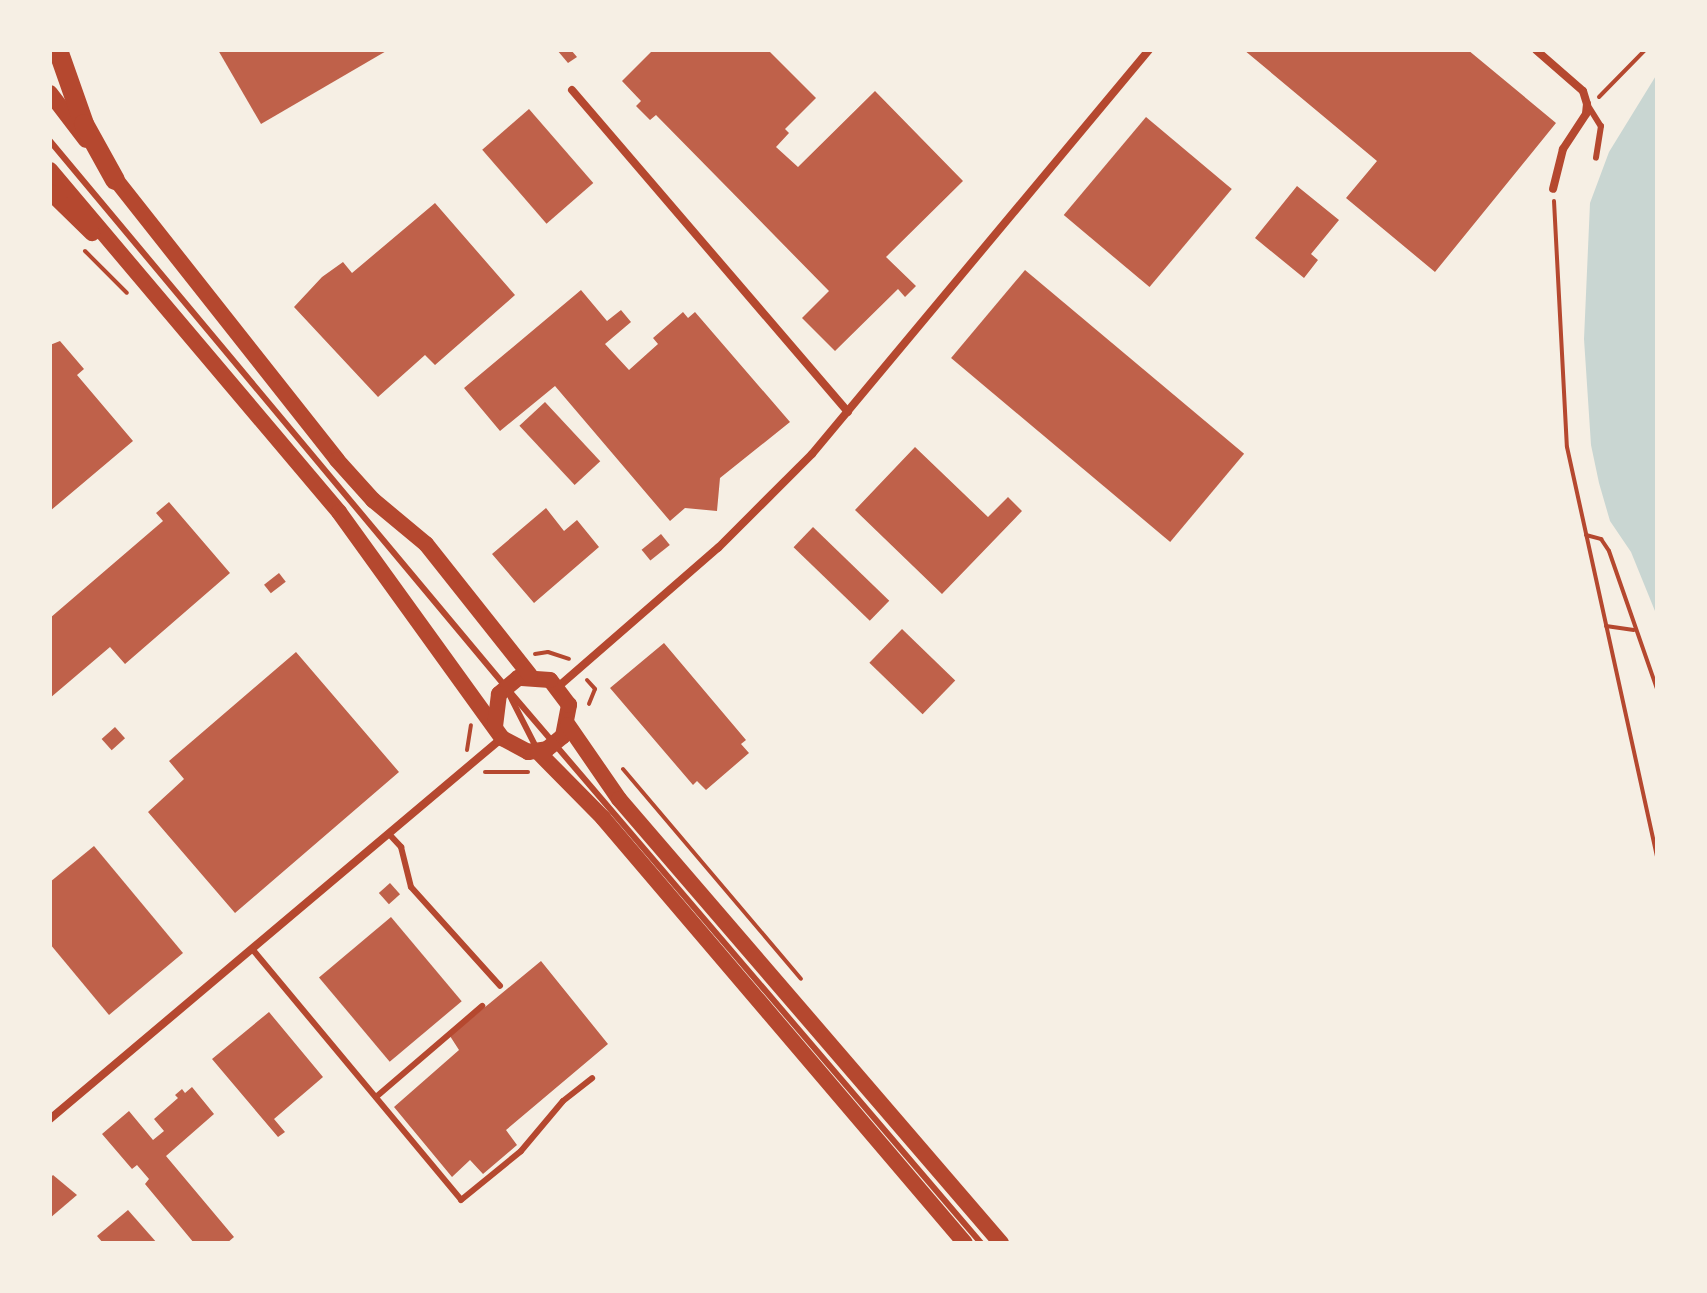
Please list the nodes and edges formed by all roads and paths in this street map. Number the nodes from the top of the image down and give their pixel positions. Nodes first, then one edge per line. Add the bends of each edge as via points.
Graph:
1 (58, 50) edge
2 (1149, 50) edge
3 (1536, 50) edge
4 (1645, 50) edge
5 (572, 90) dead end
6 (50, 93) edge
7 (1587, 104) junction
8 (50, 141) edge
9 (1596, 158) dead end
10 (50, 170) edge
11 (115, 180) junction
12 (1553, 189) joint
13 (50, 192) edge
14 (139, 275) junction
15 (848, 412) junction
16 (1586, 535) junction
17 (1606, 626) junction
18 (1634, 630) junction
19 (530, 675) junction
20 (505, 686) junction
21 (559, 686) junction
22 (1657, 689) edge
23 (568, 725) junction
24 (499, 732) junction
25 (555, 744) junction
26 (538, 752) junction
27 (389, 834) junction
28 (1657, 857) edge
29 (253, 950) junction
30 (500, 986) dead end
31 (482, 1006) dead end
32 (592, 1078) dead end
33 (376, 1097) junction
34 (50, 1119) edge
35 (965, 1243) edge
36 (981, 1243) edge
37 (1001, 1243) edge

1 - 11 main road via 84,124
2 - 15 street
3 - 7 street via 1583,91
4 - 7 path via 1605,93
5 - 15 street
6 - 11 main road
7 - 9 lane via 1601,126
7 - 12 street via 1563,149
8 - 20 lane
10 - 14 main road
11 - 19 main road via 337,460 373,500 426,544
12 - 16 path via 1567,447
13 - 14 main road
14 - 24 main road via 339,512
15 - 21 street via 766,502
16 - 17 path
16 - 18 path via 1601,539 1609,551
17 - 18 path
17 - 28 path
18 - 22 path
19 - 20 main road
19 - 21 main road
20 - 24 main road via 495,704
20 - 25 lane
20 - 26 lane
21 - 23 main road via 569,705
23 - 25 main road
23 - 37 main road via 619,799
24 - 26 main road via 518,749
24 - 27 street
25 - 26 main road
25 - 36 lane
26 - 35 main road via 603,818
27 - 29 street
27 - 30 lane via 401,847 411,887
29 - 33 lane
29 - 34 street
31 - 33 lane
32 - 33 lane via 563,1101 521,1151 461,1200

